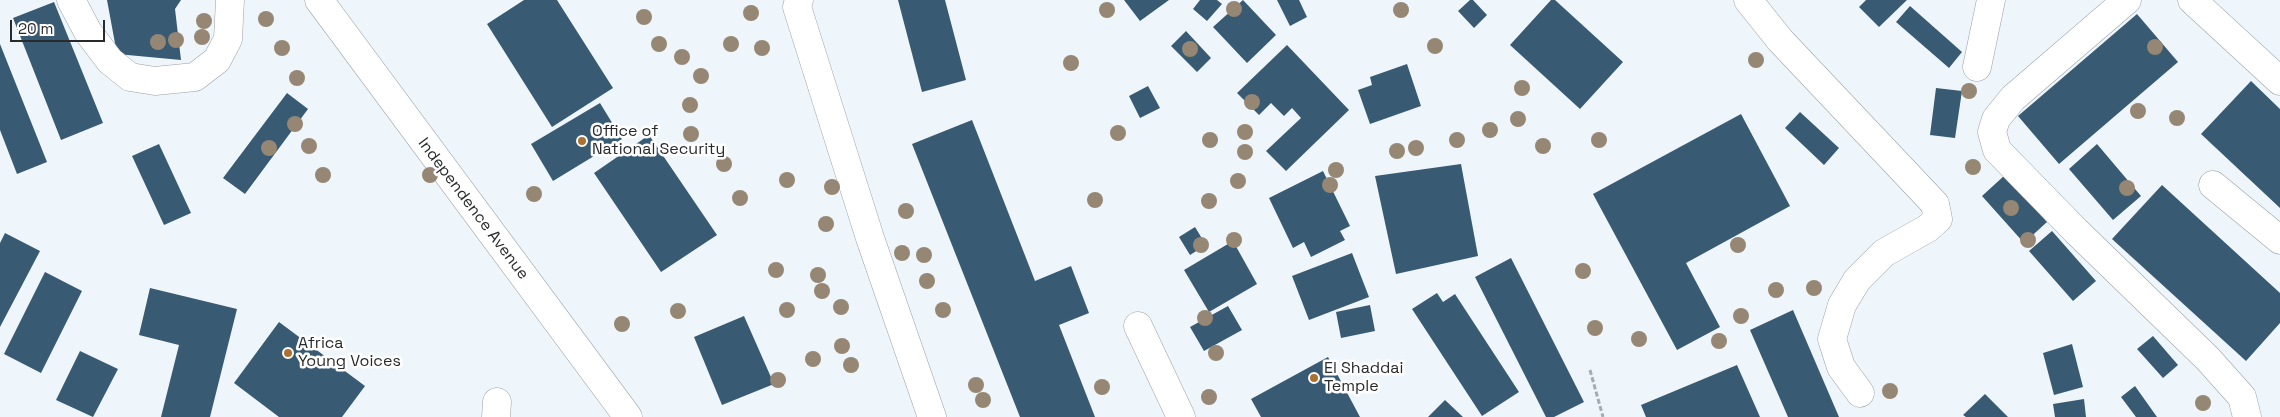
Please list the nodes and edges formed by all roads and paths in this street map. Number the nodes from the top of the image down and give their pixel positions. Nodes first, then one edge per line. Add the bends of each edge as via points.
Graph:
1 (70, 0) edge
2 (230, 0) edge
3 (319, 0) edge
4 (799, 0) edge
5 (1748, 0) edge
6 (1991, 0) edge
7 (2127, 0) edge
8 (2192, 0) edge
9 (1977, 66) dead end
10 (2280, 81) edge
11 (2213, 184) dead end
12 (2280, 240) edge
13 (1138, 326) dead end
14 (1590, 370) dead end
15 (1860, 393) dead end
16 (628, 417) edge
17 (932, 417) edge
18 (1181, 417) edge
19 (1603, 417) edge
20 (2247, 417) edge

1 - 2 street via 88,32 110,60 130,76 155,81 195,77 217,60 228,39
3 - 16 street, Independence Avenue
4 - 17 street via 797,8 870,238
5 - 15 street via 1780,40 1934,204 1938,219 1884,253 1857,280 1842,305 1832,339 1841,367
6 - 9 street
7 - 20 street via 2013,98 1996,119 1992,132 1997,150 2208,359 2242,397
8 - 10 street
11 - 12 street
13 - 18 street
14 - 19 path

